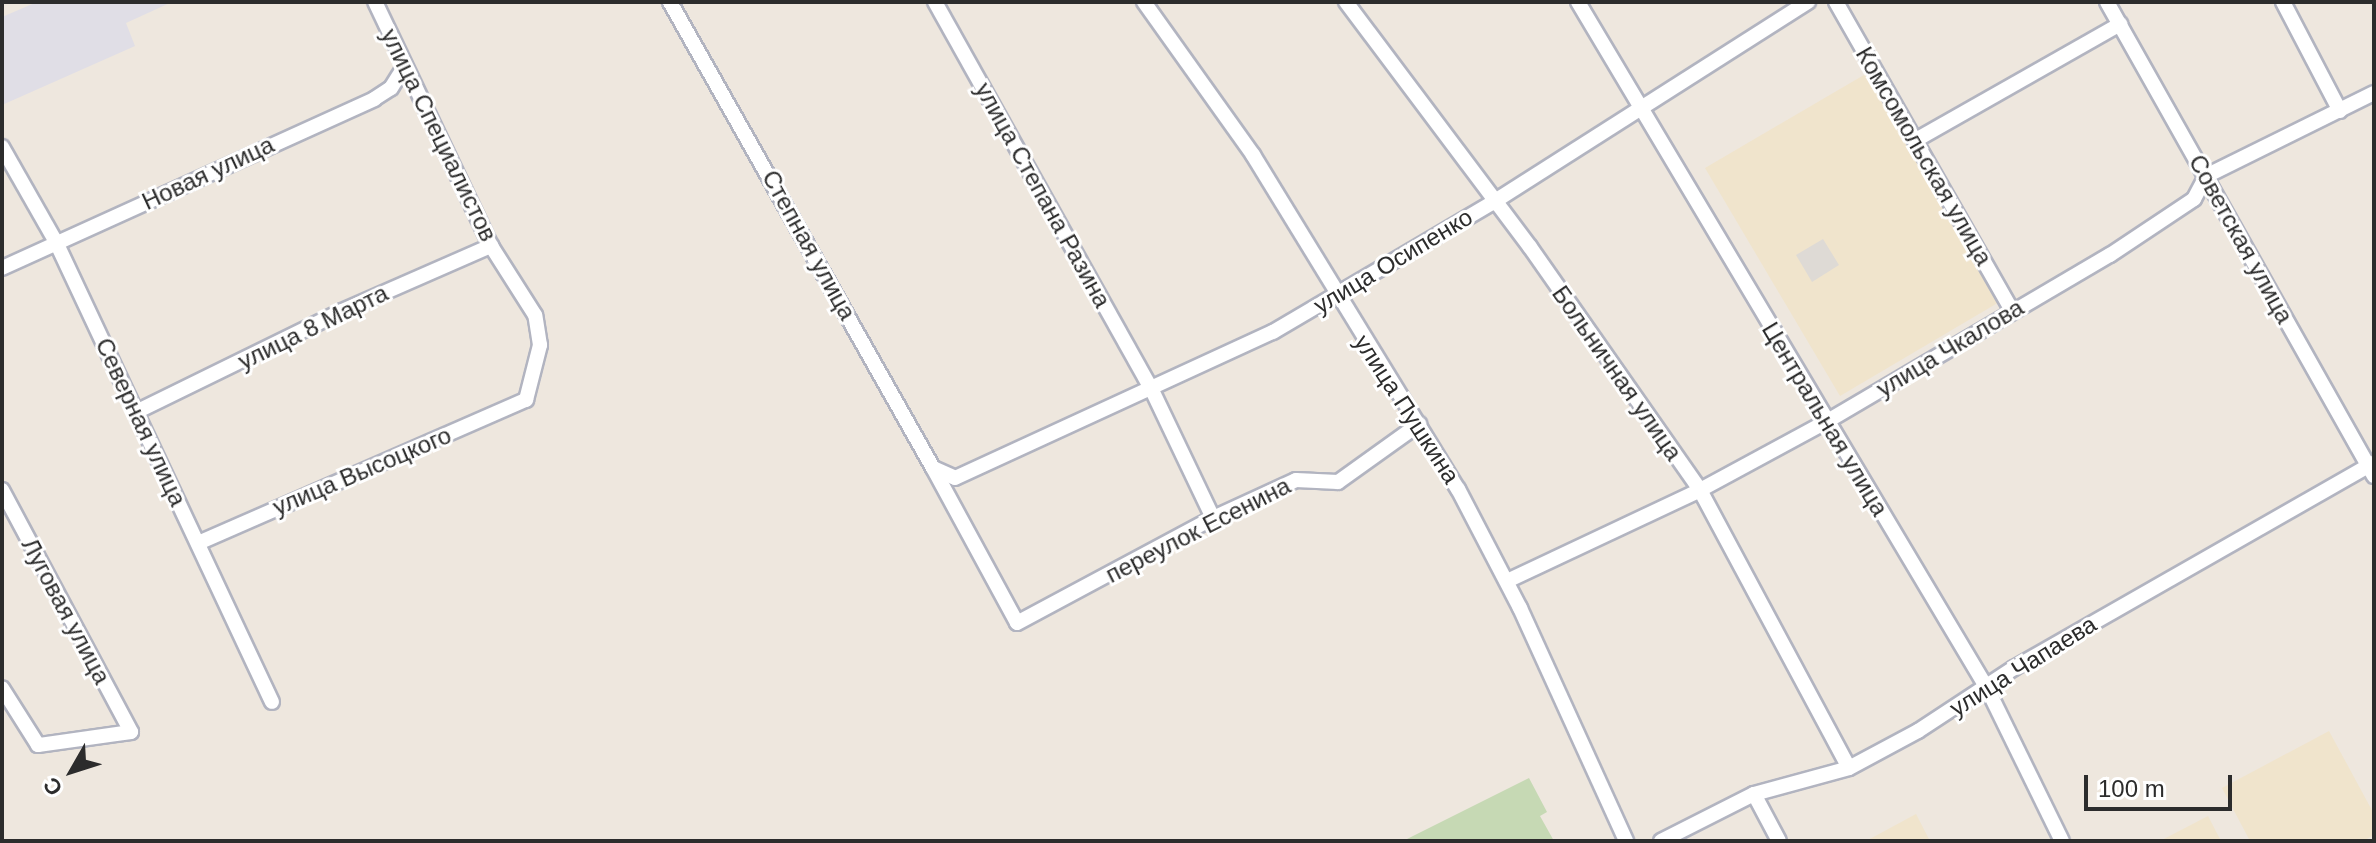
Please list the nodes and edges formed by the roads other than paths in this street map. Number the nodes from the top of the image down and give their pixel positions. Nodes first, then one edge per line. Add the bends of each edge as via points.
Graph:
1 (375, 2) edge
2 (688, 2) edge
3 (935, 2) edge
4 (1144, 2) edge
5 (1346, 2) edge
6 (1578, 2) edge
7 (1808, 2) edge
8 (1836, 2) edge
9 (2107, 2) edge
10 (2283, 2) edge
11 (672, 6) edge
12 (2120, 24) junction
13 (404, 67) junction
14 (2374, 93) edge
15 (1643, 107) junction
16 (2340, 111) junction
17 (1916, 140) junction
18 (2, 147) edge
19 (2206, 176) junction
20 (1492, 203) junction
21 (56, 242) junction
22 (491, 246) junction
23 (2, 268) edge
24 (1335, 296) junction
25 (2012, 310) junction
26 (1151, 388) junction
27 (526, 400) joint
28 (138, 411) junction
29 (1826, 422) junction
30 (1419, 424) junction
31 (933, 468) junction
32 (2372, 468) edge
33 (2, 490) edge
34 (1700, 490) junction
35 (1213, 518) junction
36 (198, 543) junction
37 (1507, 581) junction
38 (1017, 623) joint
39 (2, 688) edge
40 (1987, 688) junction
41 (272, 702) dead end
42 (1849, 768) junction
43 (1754, 794) junction
44 (1626, 841) edge
45 (1661, 841) edge
46 (1779, 841) edge
47 (2062, 841) edge

1 - 13 street, улица Специалистов
2 - 11 street
3 - 26 street, улица Степана Разина
4 - 24 street, улица Пушкина via 1253,155
5 - 20 street, Больничная улица
6 - 15 street, Центральная улица
7 - 15 street, улица Осипенко
8 - 17 street, Комсомольская улица
9 - 12 street, Советская улица
10 - 16 street
11 - 31 street, Степная улица
12 - 17 street
12 - 19 street, Советская улица
13 - 21 street, Новая улица via 391,88 374,99
13 - 22 street, улица Специалистов
14 - 16 street, улица Чкалова
15 - 20 street, улица Осипенко
15 - 29 street, Центральная улица
16 - 19 street, улица Чкалова
17 - 25 street, Комсомольская улица
18 - 21 street, Северная улица
19 - 25 street, улица Чкалова via 2194,199
19 - 32 street, Советская улица
20 - 24 street, улица Осипенко
20 - 34 street, Больничная улица via 1530,247
21 - 23 street, Новая улица
21 - 28 street, Северная улица
22 - 27 street, улица Специалистов via 535,315 540,345
22 - 28 street, улица 8 Марта via 342,311
24 - 26 street, улица Осипенко via 1273,332
24 - 30 street, улица Пушкина
25 - 29 street, улица Чкалова
26 - 31 street, улица Осипенко via 955,478
26 - 35 street, улица Степана Разина
27 - 36 street, улица Высоцкого
28 - 36 street, Северная улица
29 - 34 street, улица Чкалова
29 - 40 street, Центральная улица
30 - 35 street, переулок Есенина via 1338,482 1305,477
30 - 37 street, улица Пушкина
31 - 38 street, Степная улица
32 - 40 street, улица Чапаева via 2113,609
33 - 39 street, Луговая улица via 131,732 38,745
34 - 37 street, улица Чкалова
34 - 42 street, Больничная улица
35 - 38 street, переулок Есенина
36 - 41 street, Северная улица
37 - 44 street, улица Пушкина
40 - 42 street, улица Чапаева
40 - 47 street, Центральная улица
42 - 43 street, улица Чапаева
43 - 45 street, улица Чапаева
43 - 46 street

